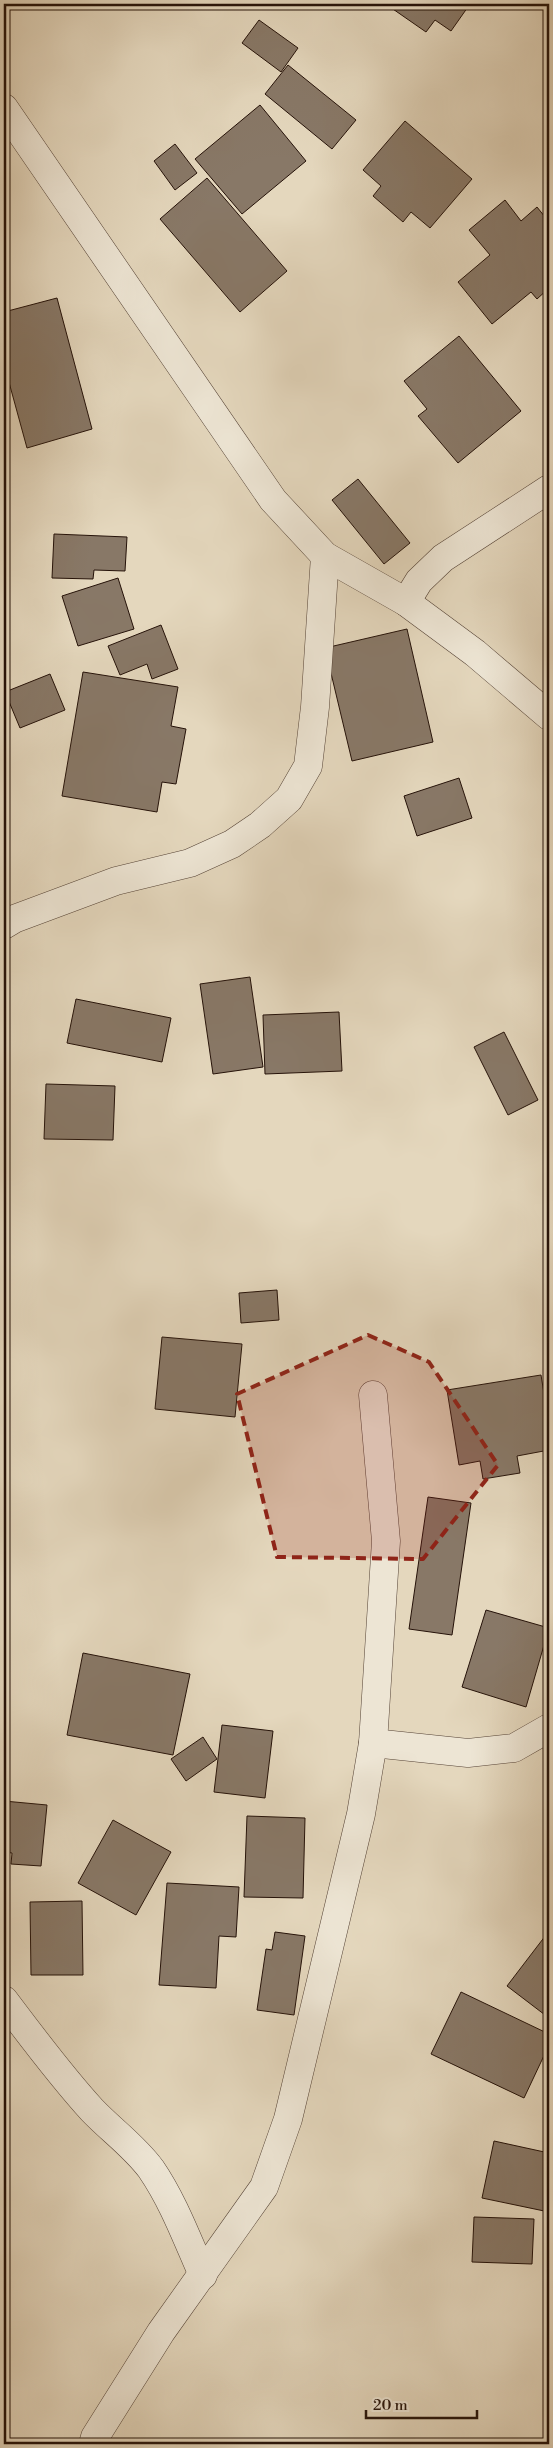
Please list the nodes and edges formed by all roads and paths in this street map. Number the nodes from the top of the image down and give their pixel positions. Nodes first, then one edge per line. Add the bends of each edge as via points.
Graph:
1 (4, 108) edge
2 (549, 489) edge
3 (325, 556) junction
4 (406, 602) junction
5 (549, 716) edge
6 (4, 925) edge
7 (373, 1395) dead end
8 (549, 1728) edge
9 (373, 1743) junction
10 (4, 2000) edge
11 (203, 2275) junction
12 (93, 2444) edge

1 - 3 street via 273,500
2 - 4 street via 443,558 419,581
3 - 4 street
3 - 6 street via 308,766 289,799 232,844 190,863 116,881
4 - 5 street via 475,653
7 - 9 street via 386,1541
8 - 9 street via 514,1748 468,1753
9 - 11 street via 358,1824 288,2119 264,2187
10 - 11 street via 65,2081 151,2169 172,2203
11 - 12 street via 161,2332

